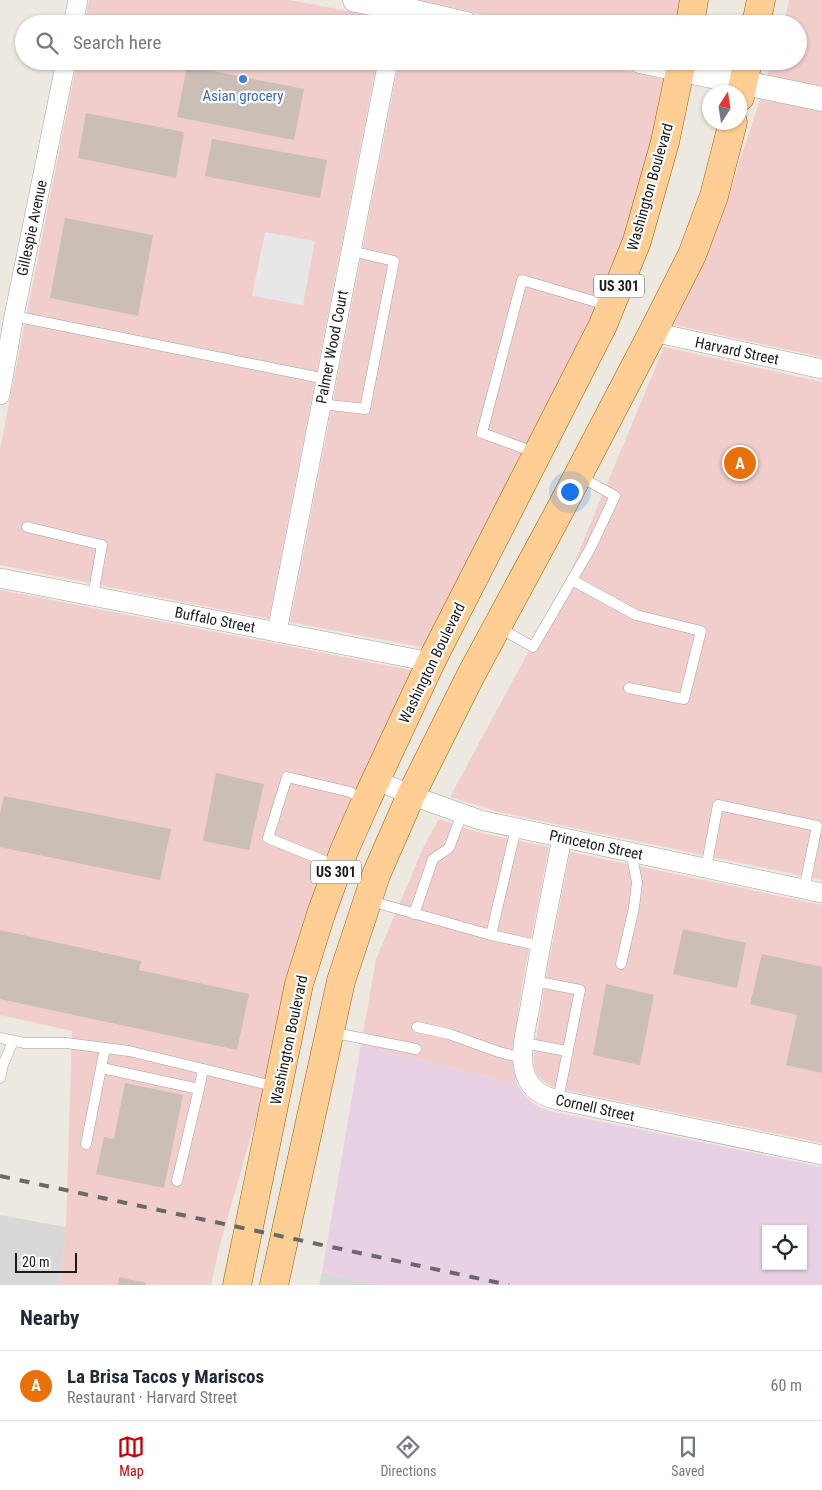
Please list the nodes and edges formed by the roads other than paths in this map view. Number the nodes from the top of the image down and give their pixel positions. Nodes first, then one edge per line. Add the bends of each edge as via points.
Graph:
1 (78, 0) edge
2 (355, 0) edge
3 (694, 0) edge
4 (761, 0) edge
5 (76, 15) edge
6 (393, 15) edge
7 (692, 15) edge
8 (758, 15) edge
9 (64, 70) edge
10 (386, 70) edge
11 (680, 70) edge
12 (698, 70) edge
13 (744, 81) edge
14 (822, 99) edge
15 (731, 130) edge
16 (351, 251) junction
17 (610, 306) junction
18 (14, 316) junction
19 (653, 332) junction
20 (822, 369) edge
21 (326, 379) junction
22 (0, 395) edge
23 (322, 404) junction
24 (538, 453) junction
25 (578, 475) junction
26 (27, 527) dead end
27 (0, 578) edge
28 (572, 580) junction
29 (94, 596) junction
30 (497, 627) junction
31 (277, 632) junction
32 (431, 662) junction
33 (629, 688) dead end
34 (371, 790) junction
35 (411, 795) junction
36 (462, 814) junction
37 (516, 828) junction
38 (562, 838) junction
39 (631, 852) junction
40 (338, 867) junction
41 (706, 868) junction
42 (813, 891) edge
43 (367, 900) junction
44 (414, 914) junction
45 (491, 935) junction
46 (541, 946) junction
47 (621, 964) dead end
48 (534, 982) junction
49 (417, 1027) dead end
50 (329, 1031) junction
51 (0, 1038) edge
52 (12, 1041) junction
53 (106, 1048) junction
54 (416, 1049) dead end
55 (524, 1051) junction
56 (567, 1051) junction
57 (2, 1065) edge
58 (102, 1068) junction
59 (203, 1070) junction
60 (0, 1078) edge
61 (278, 1087) junction
62 (199, 1090) junction
63 (558, 1100) junction
64 (86, 1144) dead end
65 (822, 1155) edge
66 (177, 1181) dead end
67 (237, 1285) edge
68 (274, 1285) edge

1 - 5 street
2 - 6 street
3 - 7 main road
4 - 8 main road
9 - 18 street, Gillespie Avenue
10 - 16 street, Palmer Wood Court
11 - 17 main road, Washington Boulevard / US 301 via 665,142 637,241
12 - 13 street
13 - 14 street
15 - 19 main road, US 301 via 714,196 692,255
16 - 21 street, Palmer Wood Court
16 - 23 lane via 394,260 365,410
17 - 24 main road, Washington Boulevard / US 301
17 - 24 lane via 522,280 482,432
18 - 21 lane
18 - 22 street, Gillespie Avenue
19 - 20 street, Harvard Street
19 - 25 main road, US 301
21 - 23 street, Palmer Wood Court
23 - 31 street, Palmer Wood Court
24 - 32 main road, Washington Boulevard / US 301
25 - 28 lane via 615,496
25 - 30 main road, US 301
26 - 29 lane via 102,545
27 - 29 street, Buffalo Street
28 - 30 lane via 533,647
28 - 33 lane via 636,615 702,631 684,699
29 - 31 street, Buffalo Street
30 - 35 main road, US 301
31 - 32 street, Buffalo Street
32 - 34 main road, Washington Boulevard / US 301
34 - 35 street, Princeton Street
34 - 40 main road, Washington Boulevard / US 301
34 - 40 lane via 350,792 287,777 268,838
35 - 36 street, Princeton Street
35 - 43 main road, US 301
36 - 37 street, Princeton Street
36 - 44 lane via 449,848 434,859
37 - 38 street, Princeton Street
37 - 45 lane
38 - 39 street, Princeton Street
38 - 46 street, Cornell Street
39 - 41 street, Princeton Street
39 - 47 lane via 637,882
40 - 61 main road, Washington Boulevard / US 301 via 300,984
41 - 42 street, Princeton Street
41 - 42 lane via 718,805 817,826
43 - 44 lane
43 - 50 main road, US 301
44 - 45 lane
45 - 46 lane
46 - 48 street, Cornell Street
48 - 55 street, Cornell Street
48 - 56 lane via 580,990
49 - 55 lane via 449,1034 499,1052
50 - 54 lane
50 - 68 main road, US 301
51 - 52 lane
52 - 53 lane
52 - 57 lane
53 - 58 lane
53 - 59 lane
55 - 56 lane
55 - 63 street, Cornell Street via 525,1074 532,1087 544,1096
56 - 63 lane
57 - 60 lane
58 - 62 lane
58 - 64 lane
59 - 61 lane
59 - 62 lane
61 - 67 main road, Washington Boulevard / US 301
62 - 66 lane
63 - 65 street, Cornell Street

